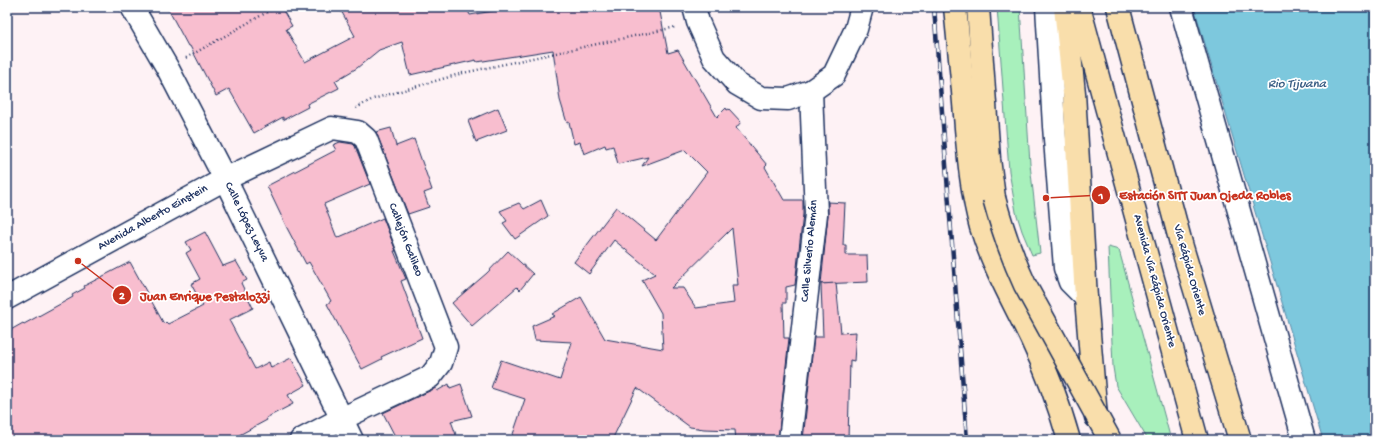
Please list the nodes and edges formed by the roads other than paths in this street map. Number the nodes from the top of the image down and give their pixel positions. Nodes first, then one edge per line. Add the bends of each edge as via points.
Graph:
1 (132, 7) edge
2 (862, 7) edge
3 (955, 7) edge
4 (978, 7) edge
5 (1047, 7) edge
6 (1065, 7) edge
7 (1079, 7) edge
8 (1118, 7) edge
9 (1181, 7) edge
10 (696, 14) edge
11 (811, 90) junction
12 (345, 130) joint
13 (225, 179) junction
14 (7, 298) edge
15 (1086, 298) junction
16 (341, 419) junction
17 (301, 440) edge
18 (352, 440) edge
19 (790, 440) edge
20 (1070, 440) edge
21 (1098, 440) edge
22 (1110, 440) edge
23 (1197, 440) edge
24 (1240, 440) edge
25 (1304, 440) edge

1 - 13 street, Calle López Leyva via 168,69
2 - 11 street via 856,29 834,75
3 - 20 main road via 970,163 981,226 992,258 1048,375
4 - 22 main road, bridge via 989,159 994,198 1001,224 1025,285
5 - 15 street via 1065,268 1070,282
6 - 15 main road via 1074,93
7 - 23 main road, Avenida Vía Rápida Oriente
8 - 24 main road, Vía Rápida Oriente via 1182,247
9 - 25 street
10 - 11 street via 714,58 737,84 761,98 788,99
11 - 19 street, Calle Silverio Alemán via 816,214
12 - 13 street, Avenida Alberto Einstein via 332,128
12 - 16 street, Callejón Galileo via 358,132 366,139 446,347 441,364 430,377
13 - 14 street, Avenida Alberto Einstein
13 - 16 street, Calle López Leyva
15 - 21 main road
16 - 17 street
16 - 18 street, Calle López Leyva

